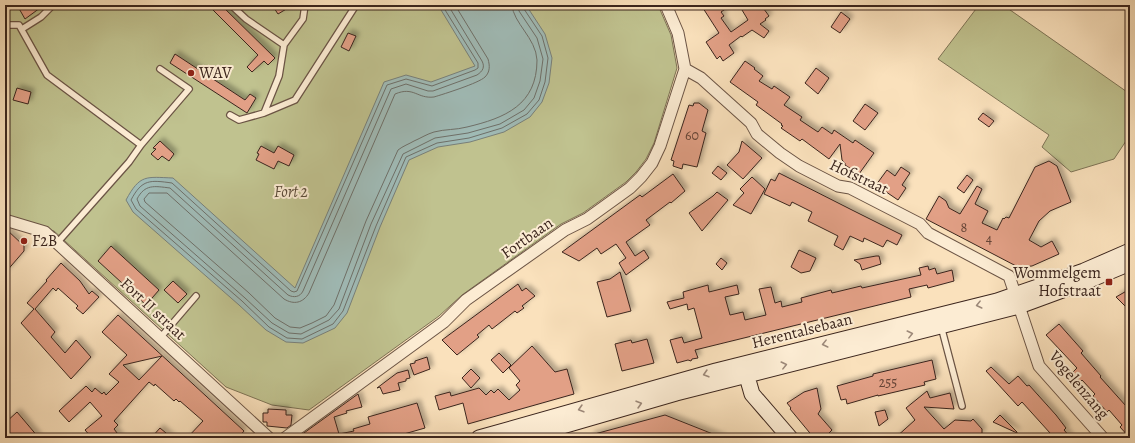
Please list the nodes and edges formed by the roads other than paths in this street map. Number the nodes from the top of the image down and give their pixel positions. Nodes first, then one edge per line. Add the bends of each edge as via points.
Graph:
1 (53, 5) edge
2 (231, 5) edge
3 (305, 5) edge
4 (356, 5) edge
5 (666, 5) edge
6 (5, 25) edge
7 (22, 29) junction
8 (284, 45) junction
9 (160, 69) dead end
10 (684, 69) junction
11 (264, 113) junction
12 (230, 115) dead end
13 (141, 145) junction
14 (5, 220) edge
15 (57, 243) junction
16 (1130, 251) edge
17 (1130, 263) edge
18 (196, 296) dead end
19 (1018, 300) junction
20 (941, 326) junction
21 (160, 338) junction
22 (745, 370) junction
23 (962, 406) dead end
24 (269, 438) edge
25 (285, 438) edge
26 (479, 438) edge
27 (521, 438) edge
28 (790, 438) edge
29 (1103, 438) edge

1 - 7 lane via 41,17
2 - 8 lane via 246,19
3 - 8 lane via 304,19
4 - 11 lane via 295,100
5 - 10 street, Fortbaan via 678,33
6 - 7 lane via 19,25
7 - 13 lane via 47,75
8 - 11 lane via 279,76
9 - 13 lane via 189,88
10 - 19 street, Hofstraat via 701,78 751,122 757,134 799,166 838,186 850,188 920,224 928,233 1009,276
10 - 25 street, Fortbaan via 660,146 652,163 630,188 466,300 444,322
11 - 12 lane via 239,120
13 - 15 lane
14 - 15 street, Fort II straat via 44,232
15 - 21 street, Fort II straat
16 - 19 main road, Herentalsebaan
17 - 19 main road, Herentalsebaan via 1087,281
18 - 21 lane
19 - 20 main road, Herentalsebaan
19 -> 22 main road, Herentalsebaan via 989,303
19 - 29 street, Vogelenzang via 1039,366
22 -> 20 main road, Herentalsebaan
20 - 23 lane
21 - 24 street, Fort II straat
22 -> 26 main road, Herentalsebaan via 709,373
27 -> 22 main road, Herentalsebaan
22 - 28 main road via 752,394

